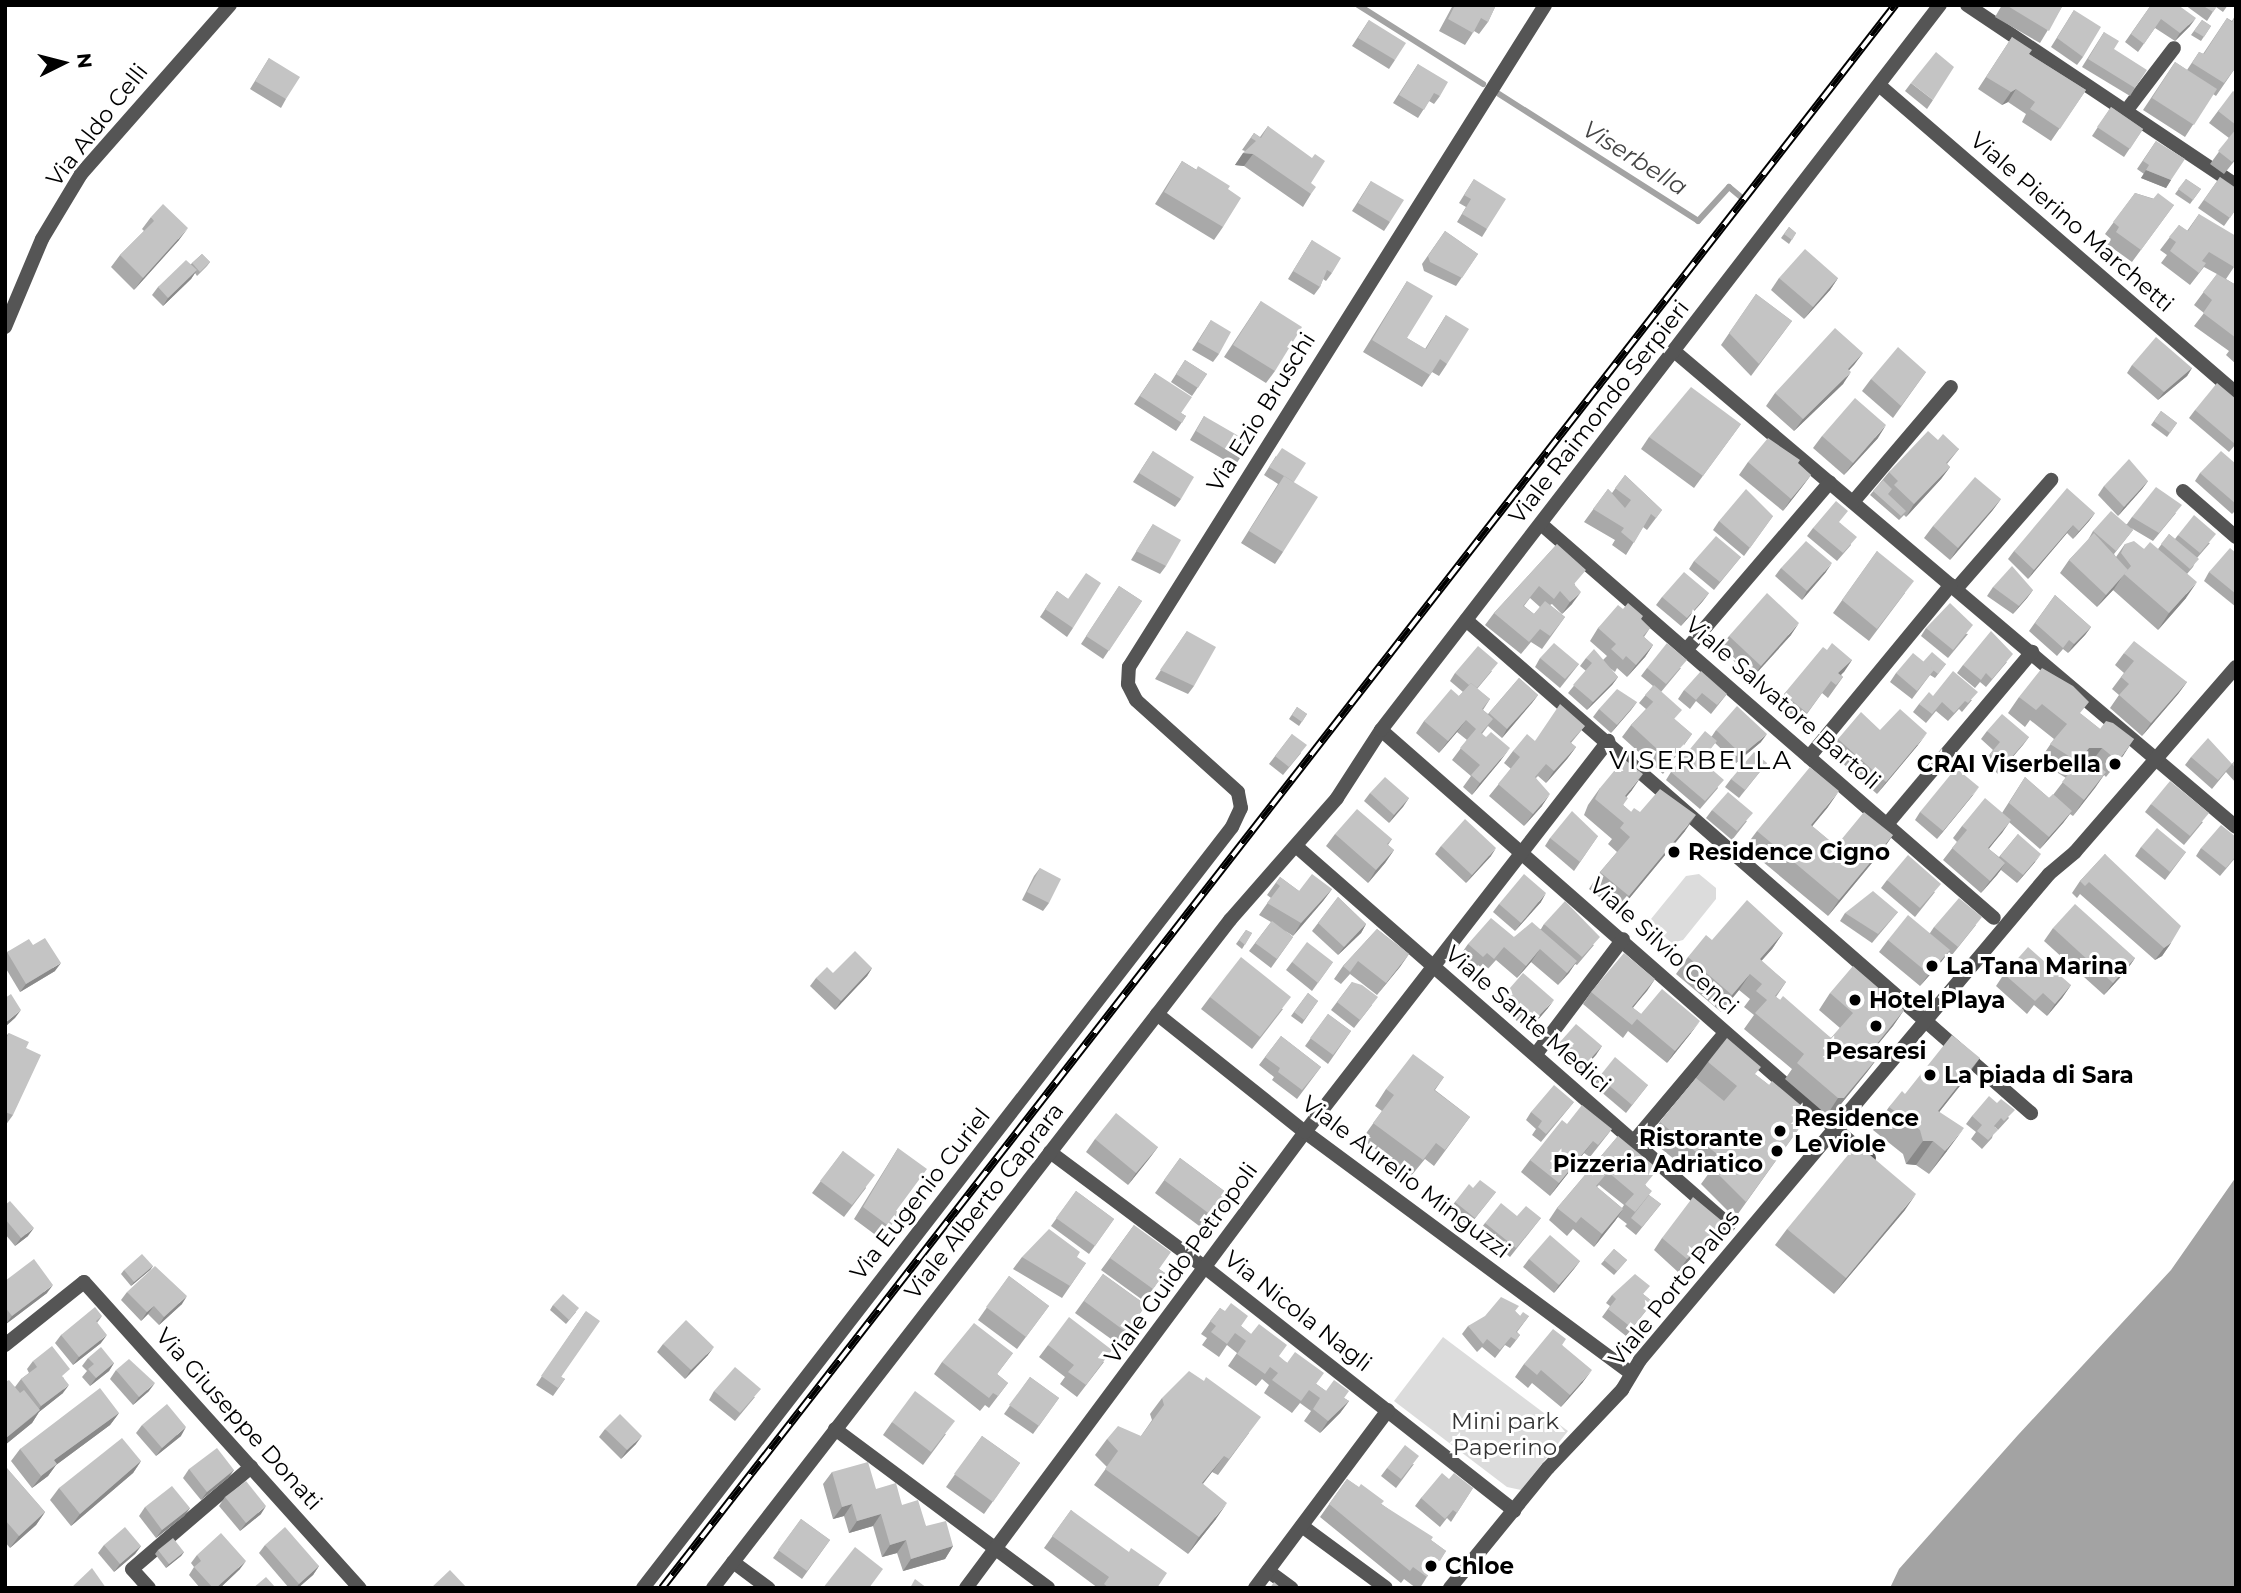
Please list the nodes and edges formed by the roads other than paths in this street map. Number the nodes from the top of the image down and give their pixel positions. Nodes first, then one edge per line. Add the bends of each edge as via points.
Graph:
1 (230, 5) edge
2 (1545, 5) edge
3 (1940, 5) edge
4 (1967, 5) edge
5 (2174, 48) dead end
6 (1879, 85) junction
7 (2126, 111) junction
8 (2235, 183) edge
9 (5, 327) edge
10 (1674, 351) junction
11 (1951, 387) dead end
12 (2236, 393) edge
13 (2051, 480) dead end
14 (1830, 482) junction
15 (2183, 491) dead end
16 (1853, 502) junction
17 (1541, 524) junction
18 (2236, 537) edge
19 (1953, 587) junction
20 (1466, 620) junction
21 (1686, 650) junction
22 (2032, 652) junction
23 (2236, 667) edge
24 (1381, 730) junction
25 (1608, 741) junction
26 (1809, 757) junction
27 (2157, 758) junction
28 (1888, 823) junction
29 (1232, 827) joint
30 (2236, 827) edge
31 (1297, 847) junction
32 (1525, 851) junction
33 (1994, 918) dead end
34 (1623, 939) junction
35 (1433, 967) junction
36 (1157, 1014) junction
37 (1928, 1018) junction
38 (1726, 1033) junction
39 (1536, 1054) junction
40 (2031, 1112) dead end
41 (1835, 1129) junction
42 (1305, 1132) junction
43 (1634, 1141) junction
44 (1050, 1152) junction
45 (1885, 1173) edge
46 (1730, 1225) dead end
47 (1207, 1269) junction
48 (5, 1345) edge
49 (1631, 1373) junction
50 (1388, 1409) junction
51 (835, 1429) junction
52 (251, 1467) junction
53 (1514, 1511) junction
54 (1302, 1526) junction
55 (996, 1548) junction
56 (733, 1562) junction
57 (1268, 1571) junction
58 (149, 1588) edge
59 (360, 1588) edge
60 (643, 1588) edge
61 (713, 1588) edge
62 (768, 1588) edge
63 (966, 1588) edge
64 (1048, 1588) edge
65 (1255, 1588) edge
66 (1291, 1588) edge
67 (1386, 1588) edge
68 (1450, 1588) edge

1 - 9 street, Via Aldo Celli via 81,174 42,240
2 - 29 street, Via Ezio Bruschi via 1129,667 1128,684 1136,699 1238,792 1241,808
3 - 6 street, Viale Raimondo Serpieri
4 - 7 street
5 - 7 street
6 - 10 street, Viale Raimondo Serpieri
6 - 12 street, Viale Pierino Marchetti
7 - 8 street
10 - 14 street
10 - 17 street, Viale Raimondo Serpieri
11 - 16 street
13 - 19 street
14 - 16 street
14 - 21 street
15 - 18 street
16 - 19 street
17 - 20 street, Viale Raimondo Serpieri
17 - 21 street, Viale Salvatore Bartoli
19 - 22 street
19 - 26 street
20 - 24 street, Viale Raimondo Serpieri
20 - 25 street
21 - 26 street, Viale Salvatore Bartoli
22 - 27 street
22 - 28 street
23 - 27 street, Viale Porto Palos
24 - 31 street, Viale Raimondo Serpieri via 1337,798
24 - 32 street, Viale Silvio Cenci
25 - 32 street, Viale Guido Petropoli
25 - 37 street
26 - 28 street, Viale Salvatore Bartoli
27 - 30 street
27 - 37 street, Viale Porto Palos via 2076,852 2049,874
28 - 33 street, Viale Salvatore Bartoli
29 - 60 street, Via Eugenio Curiel
31 - 35 street, Viale Sante Medici
31 - 36 street, Viale Alberto Caprara via 1230,920
32 - 34 street, Viale Silvio Cenci
32 - 35 street, Viale Guido Petropoli
34 - 38 street, Viale Silvio Cenci
34 - 39 street
35 - 39 street, Viale Sante Medici
35 - 42 street, Viale Guido Petropoli
36 - 42 street, Viale Aurelio Minguzzi
36 - 44 street, Viale Alberto Caprara
37 - 40 street
37 - 41 street, Viale Porto Palos
38 - 41 street, Viale Silvio Cenci
38 - 43 street
39 - 43 street, Viale Sante Medici
41 - 45 street, Viale Silvio Cenci
41 - 49 street, Viale Porto Palos
42 - 47 street, Viale Guido Petropoli
42 - 49 street, Viale Aurelio Minguzzi
43 - 46 street, Viale Sante Medici
44 - 47 street, Via Nicola Nagli
44 - 51 street, Viale Alberto Caprara
47 - 50 street, Via Nicola Nagli
47 - 55 street, Viale Guido Petropoli
48 - 52 street, Via Giuseppe Donati via 84,1282
49 - 53 street, Viale Porto Palos via 1622,1390
50 - 53 street, Via Nicola Nagli
50 - 54 street
51 - 55 street
51 - 56 street, Viale Alberto Caprara
52 - 58 street via 132,1569
52 - 59 street, Via Giuseppe Donati
53 - 68 street, Viale Porto Palos
54 - 57 street
54 - 67 street
55 - 63 street, Viale Guido Petropoli
55 - 64 street
56 - 61 street, Viale Alberto Caprara
56 - 62 street
57 - 65 street
57 - 66 street

